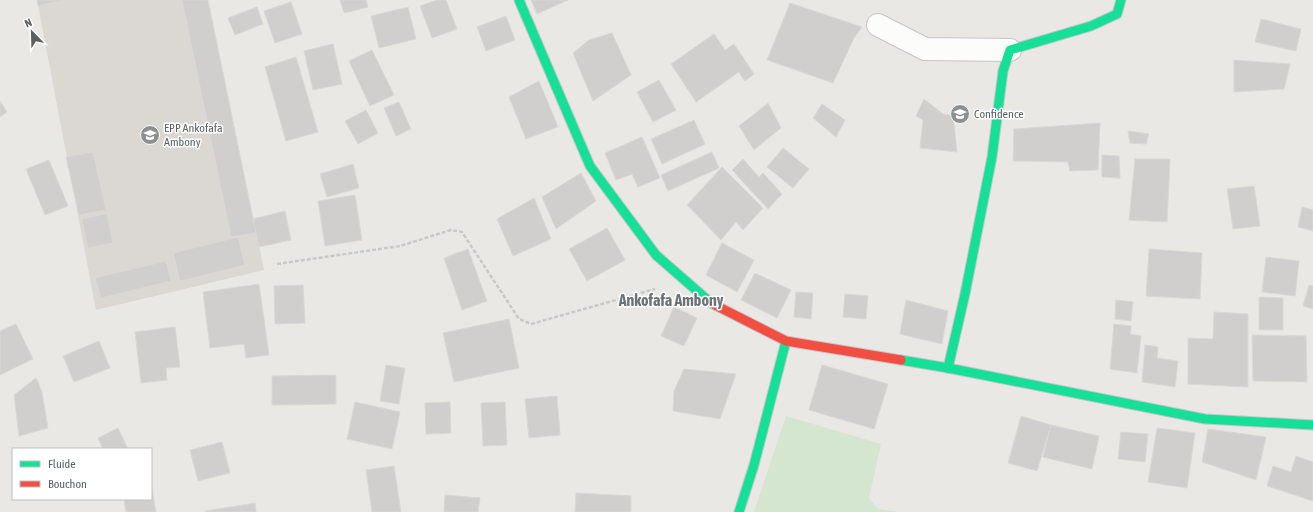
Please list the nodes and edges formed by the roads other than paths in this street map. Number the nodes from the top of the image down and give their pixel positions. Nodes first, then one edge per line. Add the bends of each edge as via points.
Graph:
1 (518, 0) edge
2 (1121, 0) edge
3 (878, 25) dead end
4 (1010, 50) junction
5 (786, 341) junction
6 (948, 368) junction
7 (1313, 425) edge
8 (739, 512) edge

1 - 5 street via 590,166 656,255 707,301
2 - 4 street via 1117,14 1092,26
3 - 4 street via 925,50
4 - 6 street via 1003,72 992,157 967,286
5 - 6 street
5 - 8 street via 754,465
6 - 7 street via 1205,419

